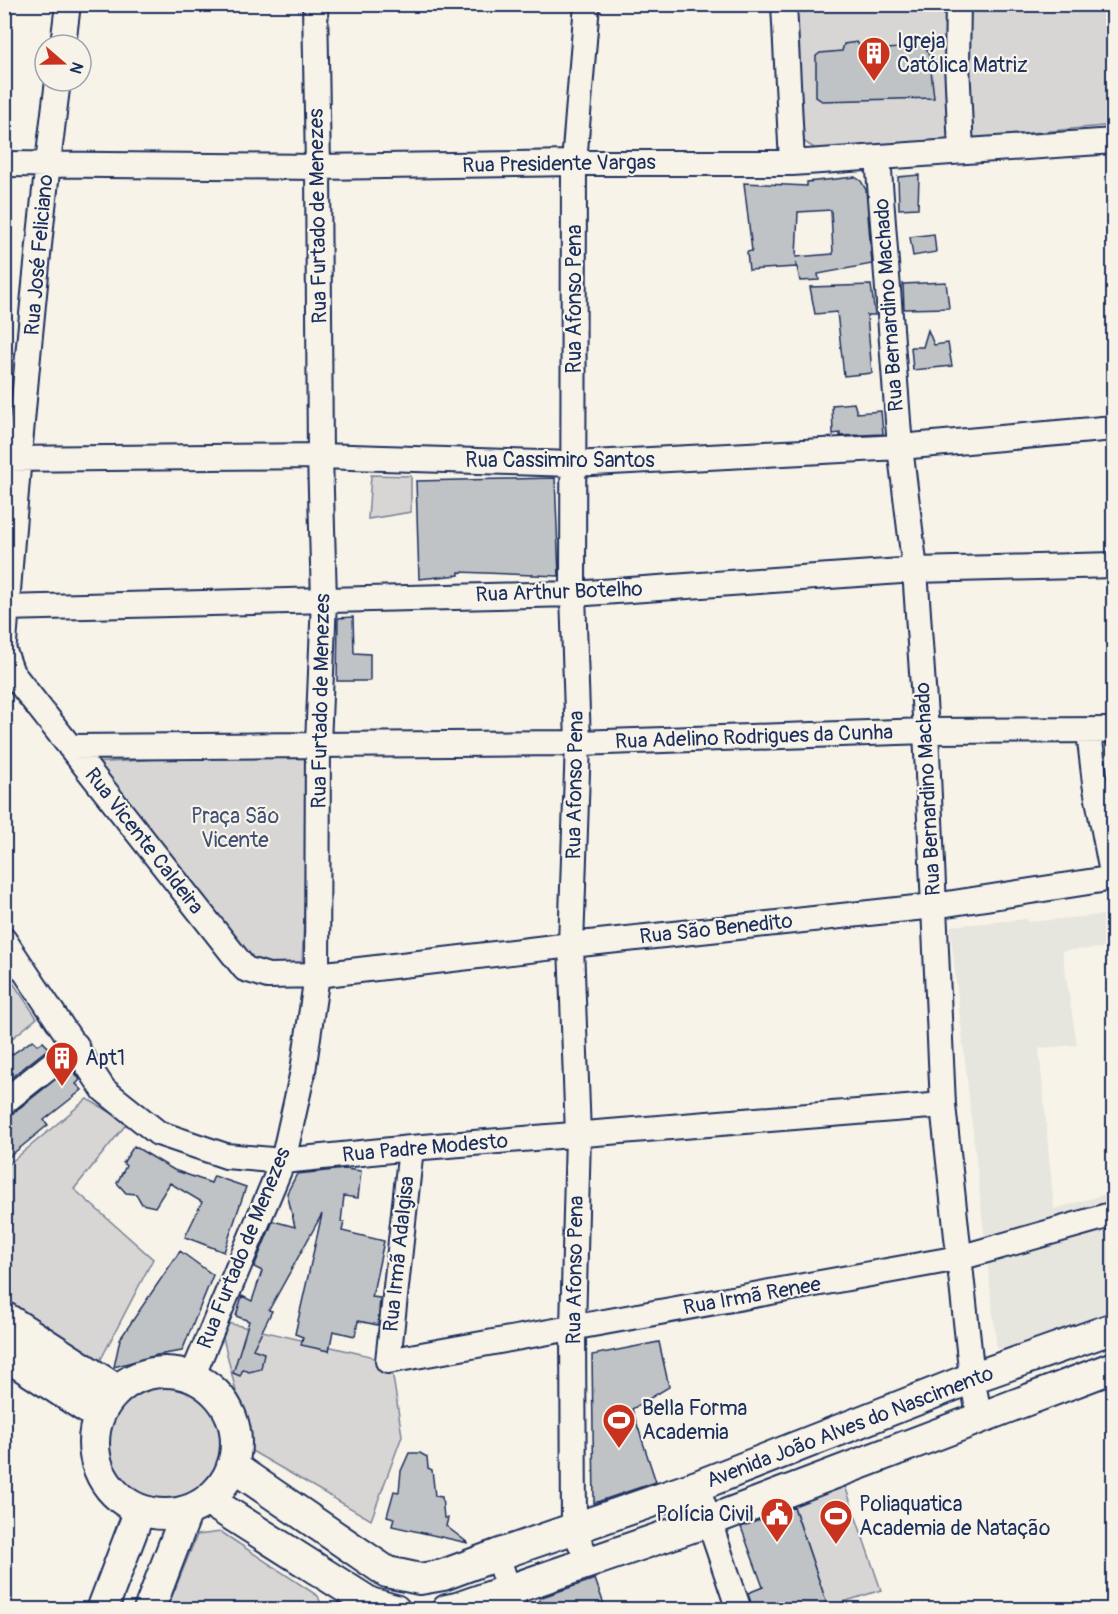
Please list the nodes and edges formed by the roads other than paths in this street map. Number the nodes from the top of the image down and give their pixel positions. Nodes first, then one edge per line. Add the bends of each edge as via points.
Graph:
1 (68, 4) edge
2 (315, 4) edge
3 (587, 4) edge
4 (784, 4) edge
5 (958, 4) edge
6 (64, 33) edge
7 (57, 93) edge
8 (1113, 141) edge
9 (962, 151) junction
10 (878, 158) junction
11 (574, 163) junction
12 (792, 163) junction
13 (4, 164) edge
14 (48, 164) junction
15 (318, 167) junction
16 (1113, 428) edge
17 (900, 447) junction
18 (320, 456) junction
19 (12, 459) edge
20 (573, 464) junction
21 (1113, 564) edge
22 (915, 570) junction
23 (573, 594) junction
24 (324, 600) junction
25 (6, 608) edge
26 (4, 643) edge
27 (4, 651) edge
28 (1113, 730) edge
29 (926, 731) junction
30 (1089, 732) junction
31 (578, 743) junction
32 (318, 744) junction
33 (70, 747) junction
34 (1113, 878) edge
35 (934, 906) junction
36 (4, 940) edge
37 (571, 945) junction
38 (317, 975) junction
39 (76, 1045) junction
40 (4, 1102) edge
41 (944, 1106) junction
42 (578, 1135) junction
43 (411, 1148) junction
44 (283, 1161) junction
45 (1113, 1214) edge
46 (959, 1258) junction
47 (4, 1317) edge
48 (573, 1328) junction
49 (1113, 1328) edge
50 (4, 1338) edge
51 (4, 1354) edge
52 (388, 1361) joint
53 (1113, 1367) edge
54 (192, 1377) junction
55 (972, 1378) junction
56 (107, 1403) junction
57 (980, 1419) junction
58 (232, 1466) junction
59 (697, 1486) junction
60 (198, 1505) junction
61 (140, 1510) junction
62 (708, 1521) junction
63 (574, 1528) junction
64 (497, 1554) junction
65 (588, 1562) junction
66 (344, 1596) edge
67 (512, 1600) edge
68 (102, 1610) edge
69 (148, 1610) edge
70 (395, 1610) edge
71 (447, 1610) edge
72 (739, 1610) edge

1 - 6 street
2 - 15 street, Rua Furtado de Menezes
3 - 11 street, Rua Afonso Pena
4 - 12 street
5 - 9 street
7 - 14 street, Rua José Feliciano
8 - 9 street, Rua Presidente Vargas
9 - 10 street, Rua Presidente Vargas
10 - 12 street, Rua Presidente Vargas
10 - 17 street, Rua Bernardino Machado
11 - 12 street, Rua Presidente Vargas
11 - 15 street, Rua Presidente Vargas
11 - 20 street, Rua Afonso Pena
13 - 14 street, Rua Presidente Vargas
14 - 15 street, Rua Presidente Vargas
14 - 19 street, Rua José Feliciano
15 - 18 street, Rua Furtado de Menezes
16 - 17 street, Rua Cassimiro Santos
17 - 20 street, Rua Cassimiro Santos
17 - 22 street, Rua Bernardino Machado
18 - 19 street, Rua Cassimiro Santos
18 - 20 street, Rua Cassimiro Santos
18 - 24 street, Rua Furtado de Menezes
19 - 25 street, Rua José Feliciano
20 - 23 street, Rua Afonso Pena
21 - 22 street, Rua Arthur Botelho
22 - 23 street, Rua Arthur Botelho
22 - 29 street, Rua Bernardino Machado
23 - 24 street, Rua Arthur Botelho
23 - 31 street, Rua Afonso Pena
24 - 25 street, Rua Arthur Botelho
24 - 32 street, Rua Furtado de Menezes
25 - 26 street
27 - 33 street, Rua Vicente Caldeira via 12,673
28 - 30 street, Rua Adelino Rodrigues da Cunha
29 - 30 street, Rua Adelino Rodrigues da Cunha
29 - 31 street, Rua Adelino Rodrigues da Cunha
29 - 35 street, Rua Bernardino Machado
30 - 34 street
31 - 32 street, Rua Adelino Rodrigues da Cunha
31 - 37 street, Rua Afonso Pena
32 - 33 street, Rua Adelino Rodrigues da Cunha
32 - 38 street, Rua Furtado de Menezes
33 - 38 street, Rua Vicente Caldeira via 245,969 268,976
34 - 35 street, Rua São Benedito
35 - 37 street, Rua São Benedito
35 - 41 street, Rua Bernardino Machado
36 - 39 street, Rua Padre Modesto
37 - 38 street, Rua São Benedito
37 - 42 street, Rua Afonso Pena
38 - 44 street, Rua Furtado de Menezes via 303,1071
39 - 40 street
39 - 44 street, Rua Padre Modesto via 104,1090 158,1133 226,1156
41 - 42 street, Rua Padre Modesto
41 - 46 street, Rua Bernardino Machado
42 - 43 street, Rua Padre Modesto
42 - 48 street, Rua Afonso Pena
43 - 44 street, Rua Padre Modesto
43 - 52 street, Rua Irmã Adalgisa
44 - 54 street, Rua Furtado de Menezes
45 - 46 street, Rua Irmã Renee
46 - 48 street, Rua Irmã Renee
46 - 55 street, Rua Bernardino Machado
47 - 56 main road
48 - 52 street, Rua Irmã Renee
48 - 63 street, Rua Afonso Pena
49 - 55 main road, Avenida João Alves do Nascimento
50 - 56 street
51 - 56 main road
53 - 57 main road
54 - 56 main road via 152,1373 133,1379
54 - 58 main road via 210,1388 233,1423 236,1445
55 - 57 street, Rua Bernardino Machado
55 - 59 main road, Avenida João Alves do Nascimento
56 - 61 main road via 93,1438 96,1461 105,1482 120,1499
57 - 62 main road
58 - 60 main road via 223,1485
58 - 64 main road, Avenida João Alves do Nascimento via 387,1572 420,1579 443,1575
59 - 62 street
59 - 63 main road, Avenida João Alves do Nascimento
60 - 61 main road via 163,1515
60 - 66 main road
60 - 69 main road
61 - 68 main road
62 - 65 main road
62 - 72 street
63 - 64 main road, Avenida João Alves do Nascimento
63 - 65 street, Rua Afonso Pena
64 - 67 street
65 - 67 main road
66 - 70 main road
67 - 71 main road

